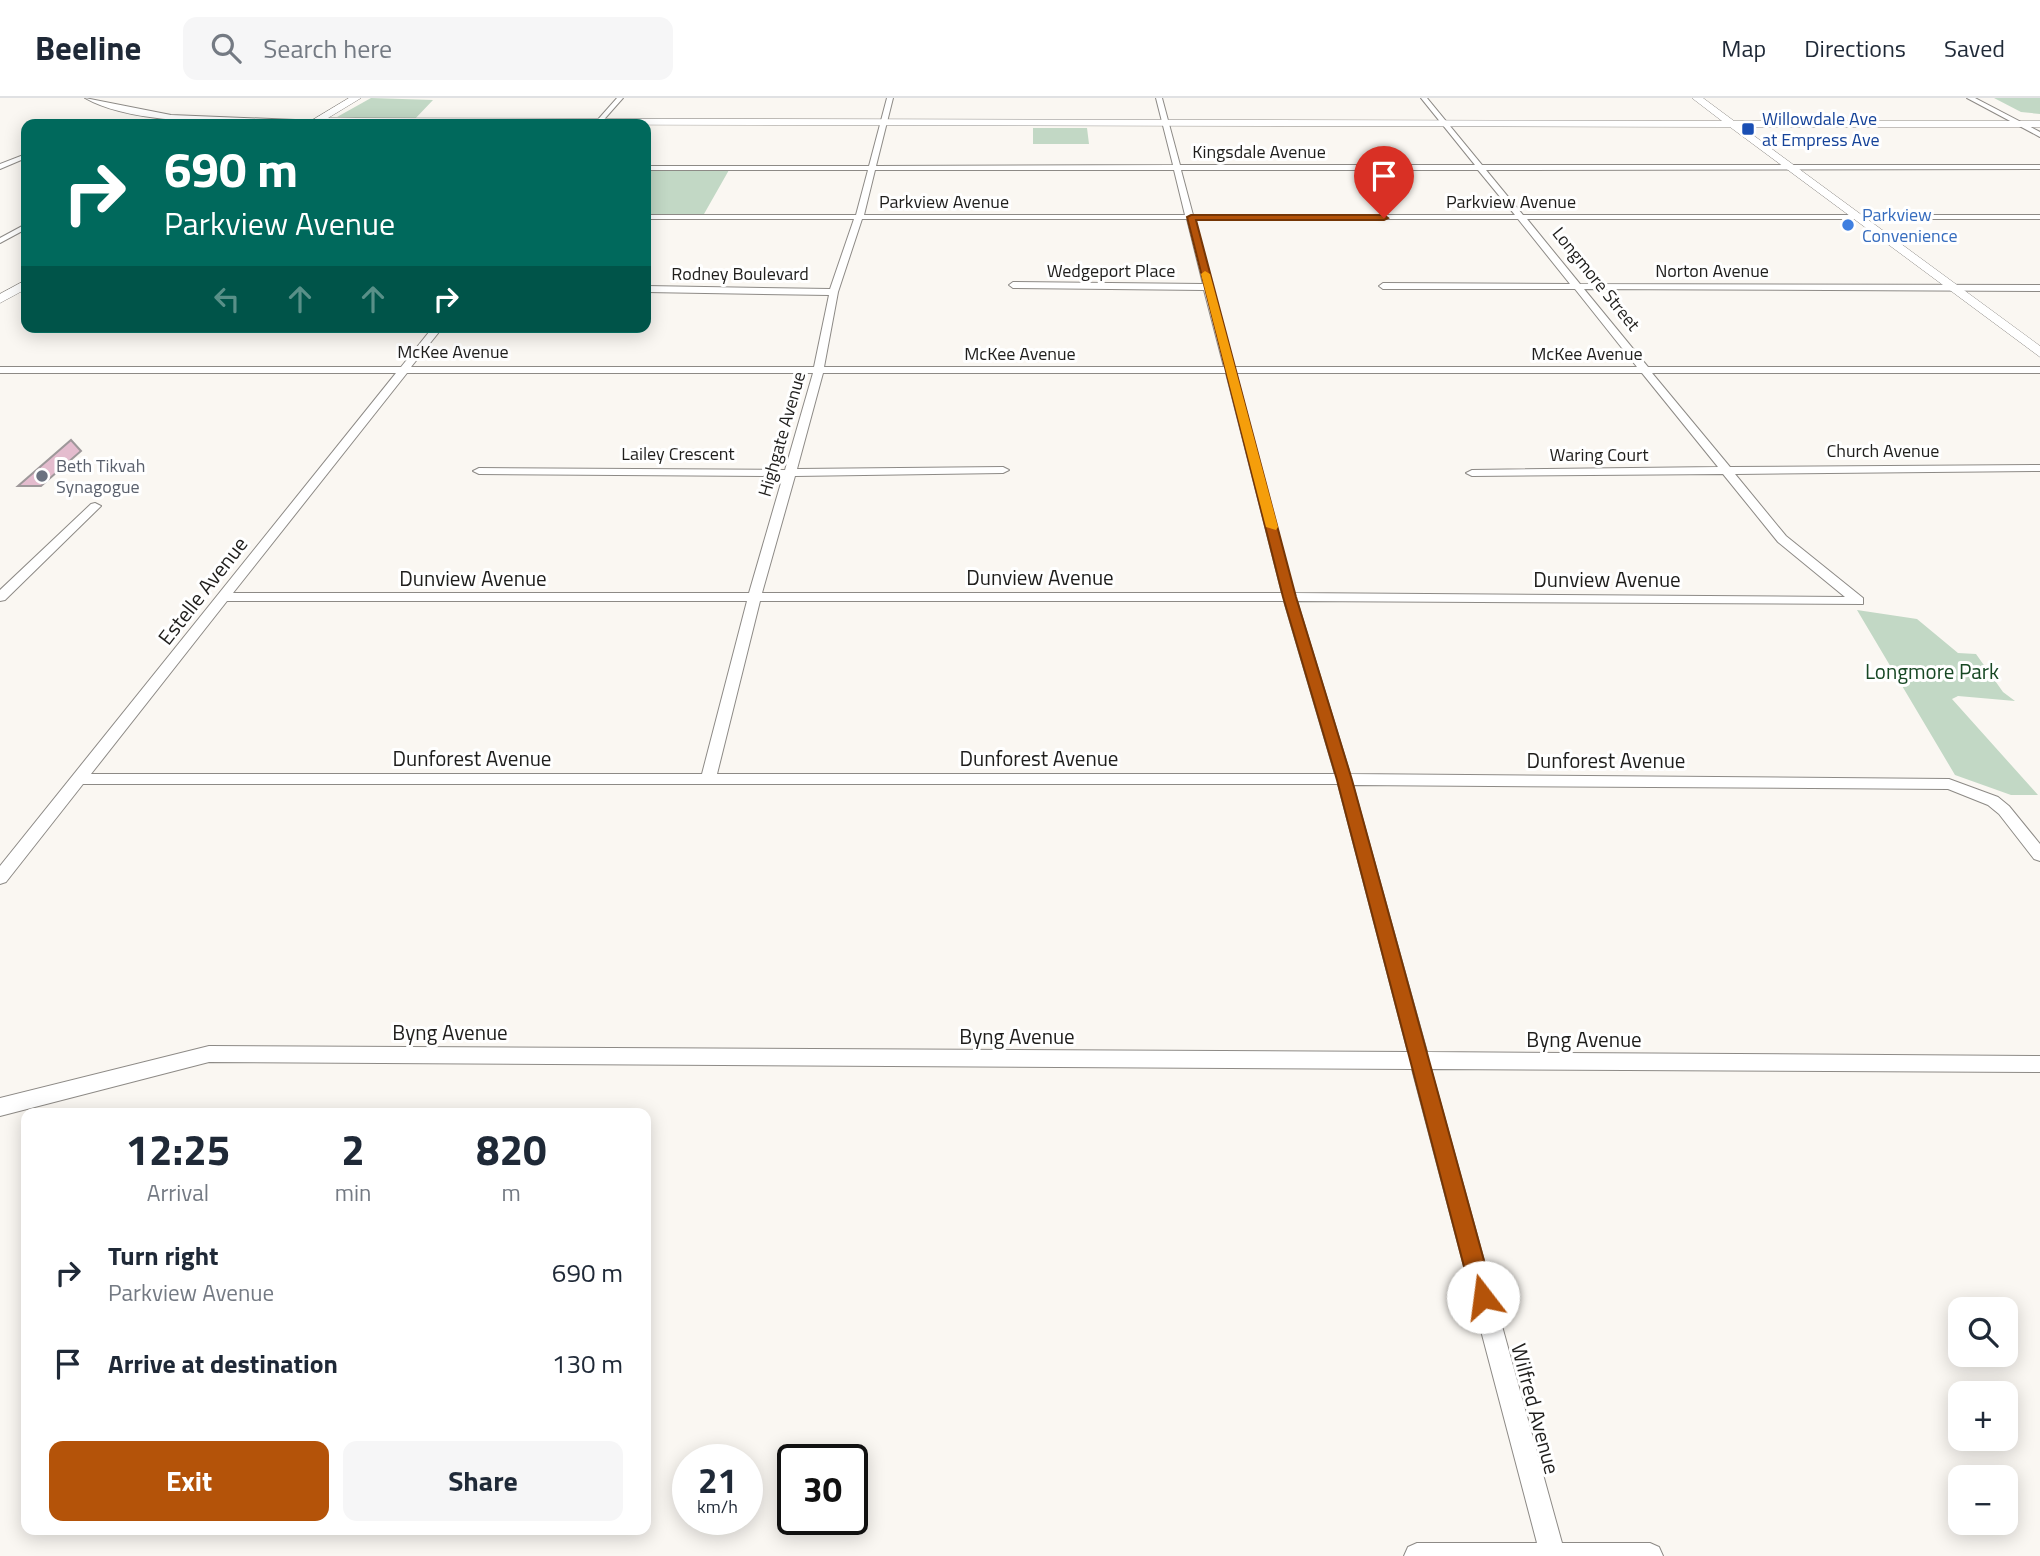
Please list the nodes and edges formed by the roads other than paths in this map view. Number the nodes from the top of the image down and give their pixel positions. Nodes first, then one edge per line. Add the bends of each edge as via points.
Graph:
1 (88, 98) edge
2 (356, 98) edge
3 (620, 98) edge
4 (890, 98) edge
5 (1159, 98) edge
6 (1424, 98) edge
7 (1697, 98) edge
8 (1970, 98) edge
9 (244, 119) edge
10 (318, 119) edge
11 (601, 119) edge
12 (651, 124) edge
13 (884, 124) junction
14 (1166, 124) junction
15 (1445, 124) junction
16 (1733, 124) junction
17 (2018, 124) junction
18 (2040, 124) edge
19 (2040, 135) edge
20 (21, 158) edge
21 (0, 167) edge
22 (651, 167) edge
23 (872, 167) junction
24 (1482, 167) junction
25 (1790, 167) junction
26 (2040, 167) edge
27 (1178, 168) junction
28 (651, 217) edge
29 (859, 217) junction
30 (1191, 217) junction
31 (1858, 217) junction
32 (2040, 217) edge
33 (1523, 218) junction
34 (21, 229) edge
35 (0, 241) edge
36 (1013, 285) dead end
37 (1383, 286) dead end
38 (1576, 286) junction
39 (1209, 287) junction
40 (1953, 287) junction
41 (21, 288) edge
42 (2040, 288) edge
43 (651, 289) edge
44 (834, 292) junction
45 (0, 299) edge
46 (433, 333) edge
47 (2040, 353) edge
48 (0, 370) edge
49 (404, 370) junction
50 (2040, 370) edge
51 (819, 371) junction
52 (1231, 371) junction
53 (1647, 372) junction
54 (2040, 468) edge
55 (1003, 470) dead end
56 (479, 471) dead end
57 (1726, 471) junction
58 (789, 472) junction
59 (1472, 473) dead end
60 (95, 506) dead end
61 (0, 597) edge
62 (222, 597) junction
63 (1289, 597) junction
64 (754, 599) junction
65 (1858, 601) joint
66 (81, 779) junction
67 (708, 780) junction
68 (1345, 780) junction
69 (2040, 855) edge
70 (0, 878) edge
71 (1420, 1062) junction
72 (2040, 1065) edge
73 (0, 1107) edge
74 (1553, 1555) edge
75 (1417, 1556) edge
76 (1650, 1556) edge

1 - 9 street via 117,108 175,116
2 - 10 street
3 - 11 street
4 - 13 street, Highgate Avenue
5 - 14 street, Wilfred Avenue
6 - 15 street, Longmore Street
7 - 16 street
8 - 17 street
12 - 13 street
13 - 14 street
13 - 23 street, Highgate Avenue
14 - 15 street
14 - 27 street, Wilfred Avenue
15 - 16 street
15 - 24 street, Longmore Street
16 - 17 street
16 - 25 street
17 - 18 street
17 - 19 street
20 - 21 street
22 - 23 street, Kingsdale Avenue
23 - 27 street, Kingsdale Avenue
23 - 29 street, Highgate Avenue
24 - 25 street, Kingsdale Avenue
24 - 27 street, Kingsdale Avenue
24 - 33 street, Longmore Street
25 - 26 street, Kingsdale Avenue
25 - 31 street
27 - 30 street, Wilfred Avenue
28 - 29 street, Parkview Avenue
29 - 30 street, Parkview Avenue
29 - 44 street, Highgate Avenue
30 - 33 street, Parkview Avenue
30 - 39 street, Wilfred Avenue
31 - 32 street, Parkview Avenue
31 - 33 street, Parkview Avenue
31 - 40 street
33 - 38 street, Longmore Street
34 - 35 street
36 - 39 street, Wedgeport Place
37 - 38 street, Norton Avenue
38 - 40 street, Norton Avenue
38 - 53 street, Longmore Street
39 - 52 street, Wilfred Avenue
40 - 42 street, Norton Avenue
40 - 47 street
41 - 45 street
43 - 44 street, Rodney Boulevard
44 - 51 street, Highgate Avenue
46 - 49 street, Estelle Avenue
48 - 49 street, McKee Avenue
49 - 51 street, McKee Avenue
49 - 62 street, Estelle Avenue
50 - 53 street, McKee Avenue
51 - 52 street, McKee Avenue
51 - 58 street, Highgate Avenue
52 - 53 street, McKee Avenue
52 - 63 street, Wilfred Avenue
53 - 57 street, Longmore Street
54 - 57 street, Church Avenue
55 - 58 street, Lailey Crescent
56 - 58 street, Lailey Crescent
57 - 59 street, Waring Court
57 - 65 street, Longmore Street via 1782,539
58 - 64 street, Highgate Avenue
60 - 61 street
62 - 64 street, Dunview Avenue
62 - 66 street, Estelle Avenue
63 - 64 street, Dunview Avenue
63 - 65 street, Dunview Avenue
63 - 68 street, Wilfred Avenue
64 - 67 street, Highgate Avenue
66 - 67 street, Dunforest Avenue
66 - 70 street, Estelle Avenue
67 - 68 street, Dunforest Avenue
68 - 69 street, Dunforest Avenue via 1949,784 1993,801
68 - 71 street, Wilfred Avenue
71 - 72 street, Byng Avenue
71 - 73 street, Byng Avenue via 209,1054
71 - 74 street, Wilfred Avenue
74 - 75 street
74 - 76 street

